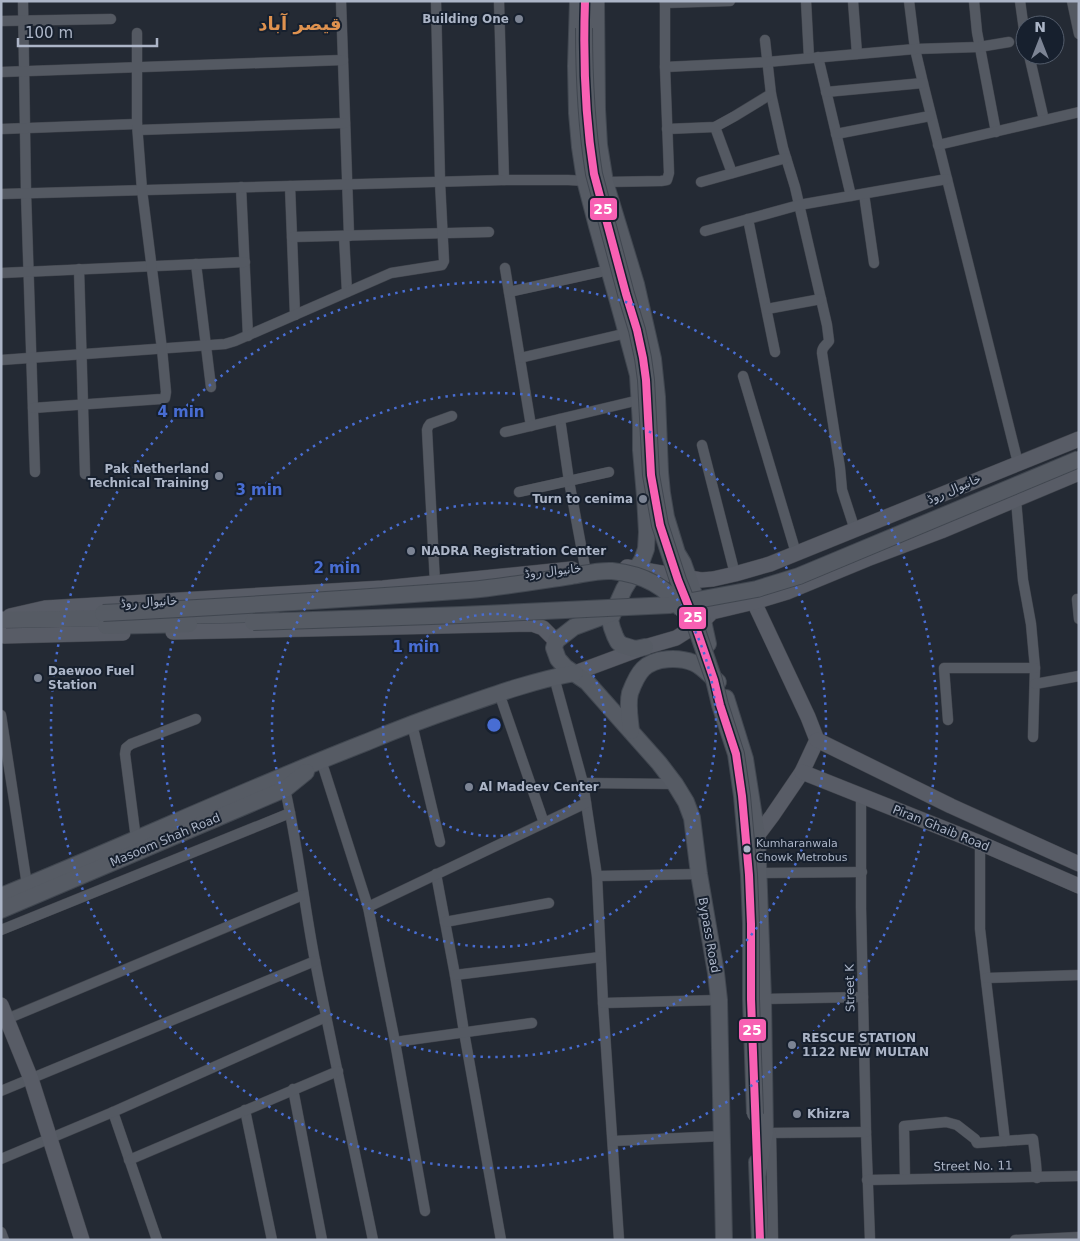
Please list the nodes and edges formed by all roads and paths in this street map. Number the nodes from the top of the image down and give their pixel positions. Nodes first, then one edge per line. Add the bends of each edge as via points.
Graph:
1 (22, 1) edge
2 (341, 1) edge
3 (436, 1) edge
4 (499, 1) edge
5 (578, 1) edge
6 (585, 1) edge
7 (596, 1) edge
8 (730, 1) edge
9 (806, 1) edge
10 (853, 1) edge
11 (909, 1) edge
12 (974, 1) edge
13 (1020, 1) edge
14 (1072, 1) edge
15 (665, 2) edge
16 (1022, 15) edge
17 (111, 19) dead end
18 (23, 20) junction
19 (1, 21) edge
20 (137, 33) dead end
21 (1079, 34) edge
22 (765, 40) dead end
23 (1010, 42) dead end
24 (979, 47) junction
25 (915, 49) junction
26 (857, 54) junction
27 (814, 58) junction
28 (343, 60) junction
29 (768, 62) junction
30 (1031, 65) edge
31 (137, 67) junction
32 (666, 67) junction
33 (24, 71) junction
34 (1, 72) edge
35 (922, 83) junction
36 (826, 92) junction
37 (771, 94) junction
38 (1079, 112) edge
39 (930, 116) junction
40 (1044, 120) junction
41 (345, 123) junction
42 (137, 127) junction
43 (715, 127) junction
44 (25, 128) junction
45 (1, 129) edge
46 (668, 129) junction
47 (996, 132) junction
48 (836, 134) junction
49 (938, 145) junction
50 (786, 158) junction
51 (732, 173) junction
52 (947, 179) junction
53 (504, 180) junction
54 (585, 180) junction
55 (440, 182) junction
56 (605, 182) junction
57 (701, 182) dead end
58 (347, 185) junction
59 (290, 186) junction
60 (241, 187) junction
61 (142, 190) junction
62 (26, 193) junction
63 (1, 194) edge
64 (864, 194) junction
65 (850, 196) junction
66 (799, 205) junction
67 (748, 219) junction
68 (705, 231) dead end
69 (490, 232) dead end
70 (442, 233) junction
71 (347, 236) junction
72 (292, 237) junction
73 (245, 262) junction
74 (874, 263) dead end
75 (196, 264) junction
76 (151, 266) junction
77 (505, 268) dead end
78 (79, 269) junction
79 (609, 270) junction
80 (29, 271) junction
81 (1, 273) edge
82 (347, 292) junction
83 (509, 292) junction
84 (821, 299) junction
85 (767, 310) junction
86 (295, 315) junction
87 (627, 333) junction
88 (248, 336) junction
89 (206, 346) junction
90 (162, 349) junction
91 (776, 352) dead end
92 (82, 355) junction
93 (32, 358) junction
94 (520, 358) junction
95 (1, 360) edge
96 (743, 376) dead end
97 (211, 387) dead end
98 (640, 400) junction
99 (83, 404) junction
100 (33, 408) junction
101 (452, 416) dead end
102 (560, 419) junction
103 (531, 426) junction
104 (505, 432) dead end
105 (1079, 438) edge
106 (702, 446) dead end
107 (1079, 448) edge
108 (1079, 459) edge
109 (1018, 462) junction
110 (35, 472) dead end
111 (608, 472) dead end
112 (1079, 473) edge
113 (85, 474) dead end
114 (569, 481) junction
115 (519, 492) dead end
116 (1016, 500) junction
117 (855, 530) junction
118 (796, 553) junction
119 (770, 564) junction
120 (584, 567) junction
121 (636, 569) junction
122 (735, 574) junction
123 (688, 577) junction
124 (435, 582) junction
125 (778, 594) junction
126 (1077, 598) dead end
127 (754, 602) junction
128 (612, 613) junction
129 (1, 619) edge
130 (35, 619) junction
131 (1079, 619) edge
132 (702, 621) junction
133 (1, 628) edge
134 (1, 634) edge
135 (699, 638) junction
136 (556, 641) junction
137 (646, 647) junction
138 (1035, 668) junction
139 (575, 673) junction
140 (1079, 676) edge
141 (554, 677) junction
142 (1035, 684) junction
143 (722, 686) junction
144 (499, 693) junction
145 (1, 715) edge
146 (196, 719) dead end
147 (948, 720) dead end
148 (412, 724) junction
149 (631, 731) junction
150 (1033, 736) dead end
151 (817, 740) junction
152 (321, 760) junction
153 (802, 772) junction
154 (583, 783) junction
155 (675, 784) junction
156 (285, 789) junction
157 (919, 790) junction
158 (861, 795) junction
159 (586, 803) junction
160 (290, 812) junction
161 (907, 814) junction
162 (544, 823) junction
163 (757, 836) junction
164 (136, 839) junction
165 (440, 842) dead end
166 (980, 843) junction
167 (1058, 854) junction
168 (1079, 864) edge
169 (862, 872) junction
170 (759, 873) junction
171 (1048, 873) junction
172 (436, 874) junction
173 (699, 874) junction
174 (597, 876) junction
175 (27, 885) junction
176 (1079, 886) edge
177 (303, 895) junction
178 (1, 896) edge
179 (549, 903) dead end
180 (368, 907) junction
181 (1, 910) edge
182 (445, 922) junction
183 (1, 930) edge
184 (600, 957) junction
185 (315, 960) junction
186 (456, 975) junction
187 (1079, 975) edge
188 (986, 978) junction
189 (863, 997) junction
190 (763, 999) junction
191 (719, 1000) junction
192 (603, 1003) junction
193 (3, 1015) edge
194 (326, 1017) junction
195 (532, 1022) dead end
196 (464, 1032) junction
197 (394, 1042) junction
198 (338, 1071) junction
199 (31, 1079) junction
200 (293, 1090) junction
201 (1, 1091) edge
202 (245, 1110) junction
203 (113, 1112) junction
204 (866, 1132) junction
205 (768, 1133) junction
206 (722, 1136) junction
207 (50, 1138) junction
208 (613, 1141) junction
209 (1005, 1141) junction
210 (1, 1159) edge
211 (129, 1160) junction
212 (758, 1173) junction
213 (1079, 1176) edge
214 (1037, 1178) junction
215 (905, 1179) junction
216 (868, 1180) junction
217 (426, 1211) dead end
218 (1, 1232) edge
219 (1079, 1237) edge
220 (4, 1240) edge
221 (82, 1240) edge
222 (157, 1240) edge
223 (272, 1240) edge
224 (322, 1240) edge
225 (373, 1240) edge
226 (501, 1240) edge
227 (619, 1240) edge
228 (724, 1240) edge
229 (760, 1240) edge
230 (773, 1240) edge
231 (870, 1240) edge
232 (1015, 1240) edge

1 - 18 street
2 - 28 street
3 - 55 street
4 - 53 street
5 - 54 main road via 577,113
6 - 135 main road, bridge via 586,106 594,174 643,358 651,475 660,525
7 - 56 main road via 597,109
8 - 15 street
9 - 27 street
10 - 26 street
11 - 25 street
12 - 24 street
13 - 16 street
14 - 21 street
15 - 32 street
17 - 18 street
18 - 19 street
18 - 33 street
20 - 31 street
22 - 29 street
23 - 24 street
24 - 25 street
24 - 47 street
25 - 26 street
25 - 35 street
26 - 27 street
27 - 29 street
27 - 36 street
28 - 31 street
28 - 41 street
29 - 32 street
29 - 37 street
30 - 40 street
31 - 33 street
31 - 42 street
32 - 46 street
33 - 34 street
33 - 44 street
35 - 36 street
35 - 39 street
36 - 48 street
37 - 43 street
37 - 50 street
38 - 40 street
39 - 48 street
39 - 49 street
40 - 47 street
41 - 42 street
41 - 58 street
42 - 44 street
42 - 61 street
43 - 46 street
43 - 51 street
44 - 45 street
44 - 62 street
46 - 56 street via 667,180
47 - 49 street
48 - 65 street
49 - 52 street
50 - 51 street
50 - 66 street
51 - 57 street
52 - 64 street
52 - 109 street
53 - 54 street
53 - 55 street
54 - 56 street
54 - 79 main road
55 - 58 street
55 - 70 street
56 - 123 main road via 649,338 657,397 662,493 674,543
58 - 59 street
58 - 71 street
59 - 60 street
59 - 72 street
60 - 61 street
60 - 73 street
61 - 62 street
61 - 76 street
62 - 63 street
62 - 80 street
64 - 65 street
64 - 74 street
65 - 66 street
66 - 67 street
66 - 84 street
67 - 68 street
67 - 85 street
69 - 70 street
70 - 71 street
70 - 82 street via 442,265 391,273
71 - 72 street
71 - 82 street
72 - 86 street
73 - 75 street
73 - 88 street
75 - 76 street
75 - 89 street
76 - 78 street
76 - 90 street
77 - 83 street
78 - 80 street
78 - 92 street
79 - 83 street
79 - 87 main road
80 - 81 street
80 - 93 street
82 - 86 street
83 - 94 street
84 - 85 street
84 - 117 street via 829,341 822,353 842,490
85 - 91 street
86 - 88 street
87 - 94 street
87 - 98 main road via 638,375
88 - 89 street
89 - 90 street
89 - 97 street
90 - 92 street
90 - 99 street via 165,398
92 - 93 street
92 - 99 street
93 - 95 street
93 - 100 street
94 - 103 street
96 - 118 street
98 - 102 street
98 - 121 main road via 647,532 646,549
99 - 100 street
99 - 113 street
100 - 110 street
101 - 124 street via 430,424 427,430
102 - 103 street
102 - 114 street
103 - 104 street
105 - 109 street, خانیوال روڈ
106 - 122 street
107 - 130 main road, خانیوال روڈ, bridge via 812,563 736,586 664,596 513,601 363,611
108 - 133 main road, خانیوال روڈ, bridge via 799,576 756,589 670,605 253,622
109 - 117 street, خانیوال روڈ
111 - 114 street
112 - 116 street
114 - 115 street
114 - 120 street
116 - 125 street
116 - 138 street
117 - 118 street, خانیوال روڈ
118 - 119 street, خانیوال روڈ
119 - 122 street, خانیوال روڈ
119 - 125 street via 786,564 796,572 796,580 791,587
120 - 121 street, خانیوال روڈ via 607,565
120 - 124 street, خانیوال روڈ
121 - 123 street, خانیوال روڈ
121 - 128 main road
122 - 123 street, خانیوال روڈ via 700,580
123 - 132 main road
124 - 129 street, خانیوال روڈ via 373,589 45,608
125 - 127 street
126 - 131 street
127 - 132 street via 712,612
127 - 151 street
128 - 136 main road via 574,627
128 - 137 main road via 610,620 618,642 635,649
129 - 130 main road, خانیوال روڈ
130 - 135 main road, bridge via 472,590 610,571 633,575 663,588 676,601
132 - 137 street via 676,638
132 - 143 main road
134 - 136 street via 532,624 543,628
135 - 212 main road, bridge via 736,754 742,796 749,875
136 - 139 main road, Bypass Road via 554,648 558,659
137 - 139 street
138 - 142 street
138 - 147 street via 944,668
139 - 141 main road, Masoom Shah Road
139 - 149 main road, Bypass Road via 588,682
140 - 142 street
141 - 144 main road, Masoom Shah Road
141 - 154 street
142 - 150 street
143 - 149 main road via 695,663 668,659 655,662 643,668 630,694
143 - 163 main road via 745,759
144 - 148 main road, Masoom Shah Road
144 - 162 street
145 - 175 street
146 - 164 street via 126,748
148 - 152 main road, Masoom Shah Road
148 - 165 street
149 - 155 main road, Bypass Road
151 - 153 street
151 - 157 street, Piran Ghaib Road
152 - 156 main road, Masoom Shah Road
152 - 164 main road, Masoom Shah Road
152 - 180 street
153 - 158 street, Piran Ghaib Road
153 - 163 street
154 - 155 street
154 - 159 street
155 - 173 main road, Bypass Road via 692,818
156 - 160 street
156 - 181 main road, Masoom Shah Road
157 - 161 street
157 - 167 street, Piran Ghaib Road
158 - 161 street, Piran Ghaib Road
158 - 169 street, Street K
159 - 162 street
159 - 174 street
160 - 177 street
160 - 183 street
161 - 166 street, Piran Ghaib Road
162 - 172 street
163 - 170 main road
164 - 175 main road, Masoom Shah Road
166 - 171 street, Piran Ghaib Road
166 - 188 street via 980,929
167 - 168 street, Piran Ghaib Road
167 - 171 street
169 - 170 street
169 - 189 street, Street K
170 - 190 main road
171 - 176 street, Piran Ghaib Road
172 - 180 street
172 - 182 street
173 - 174 street
173 - 191 main road, Bypass Road
174 - 184 street
175 - 178 main road, Masoom Shah Road
177 - 185 street
177 - 193 street
179 - 182 street
180 - 197 street
182 - 186 street
184 - 186 street
184 - 192 street
185 - 194 street
185 - 199 street
186 - 196 street
187 - 188 street
188 - 209 street
189 - 190 street
189 - 204 street, Street K
190 - 205 main road
191 - 192 street
191 - 206 main road, Bypass Road
192 - 208 street
193 - 199 street
194 - 198 street
194 - 203 street
195 - 196 street
196 - 197 street
196 - 226 street
197 - 217 street
198 - 200 street
198 - 225 street
199 - 201 street
199 - 207 street
200 - 202 street
200 - 224 street
202 - 211 street
202 - 223 street
203 - 207 street
203 - 211 street
204 - 205 street
204 - 216 street, Street K
205 - 212 main road
205 - 230 street
206 - 208 street
206 - 228 main road, Bypass Road
207 - 210 street
207 - 221 street
208 - 227 street
209 - 214 street via 1033,1139
209 - 215 street via 976,1143 966,1130 946,1122 904,1126
211 - 222 street
212 - 229 main road
213 - 214 street, Street No. 11
214 - 215 street, Street No. 11
215 - 216 street, Street No. 11
216 - 231 street, Street K
218 - 220 street
219 - 232 street

